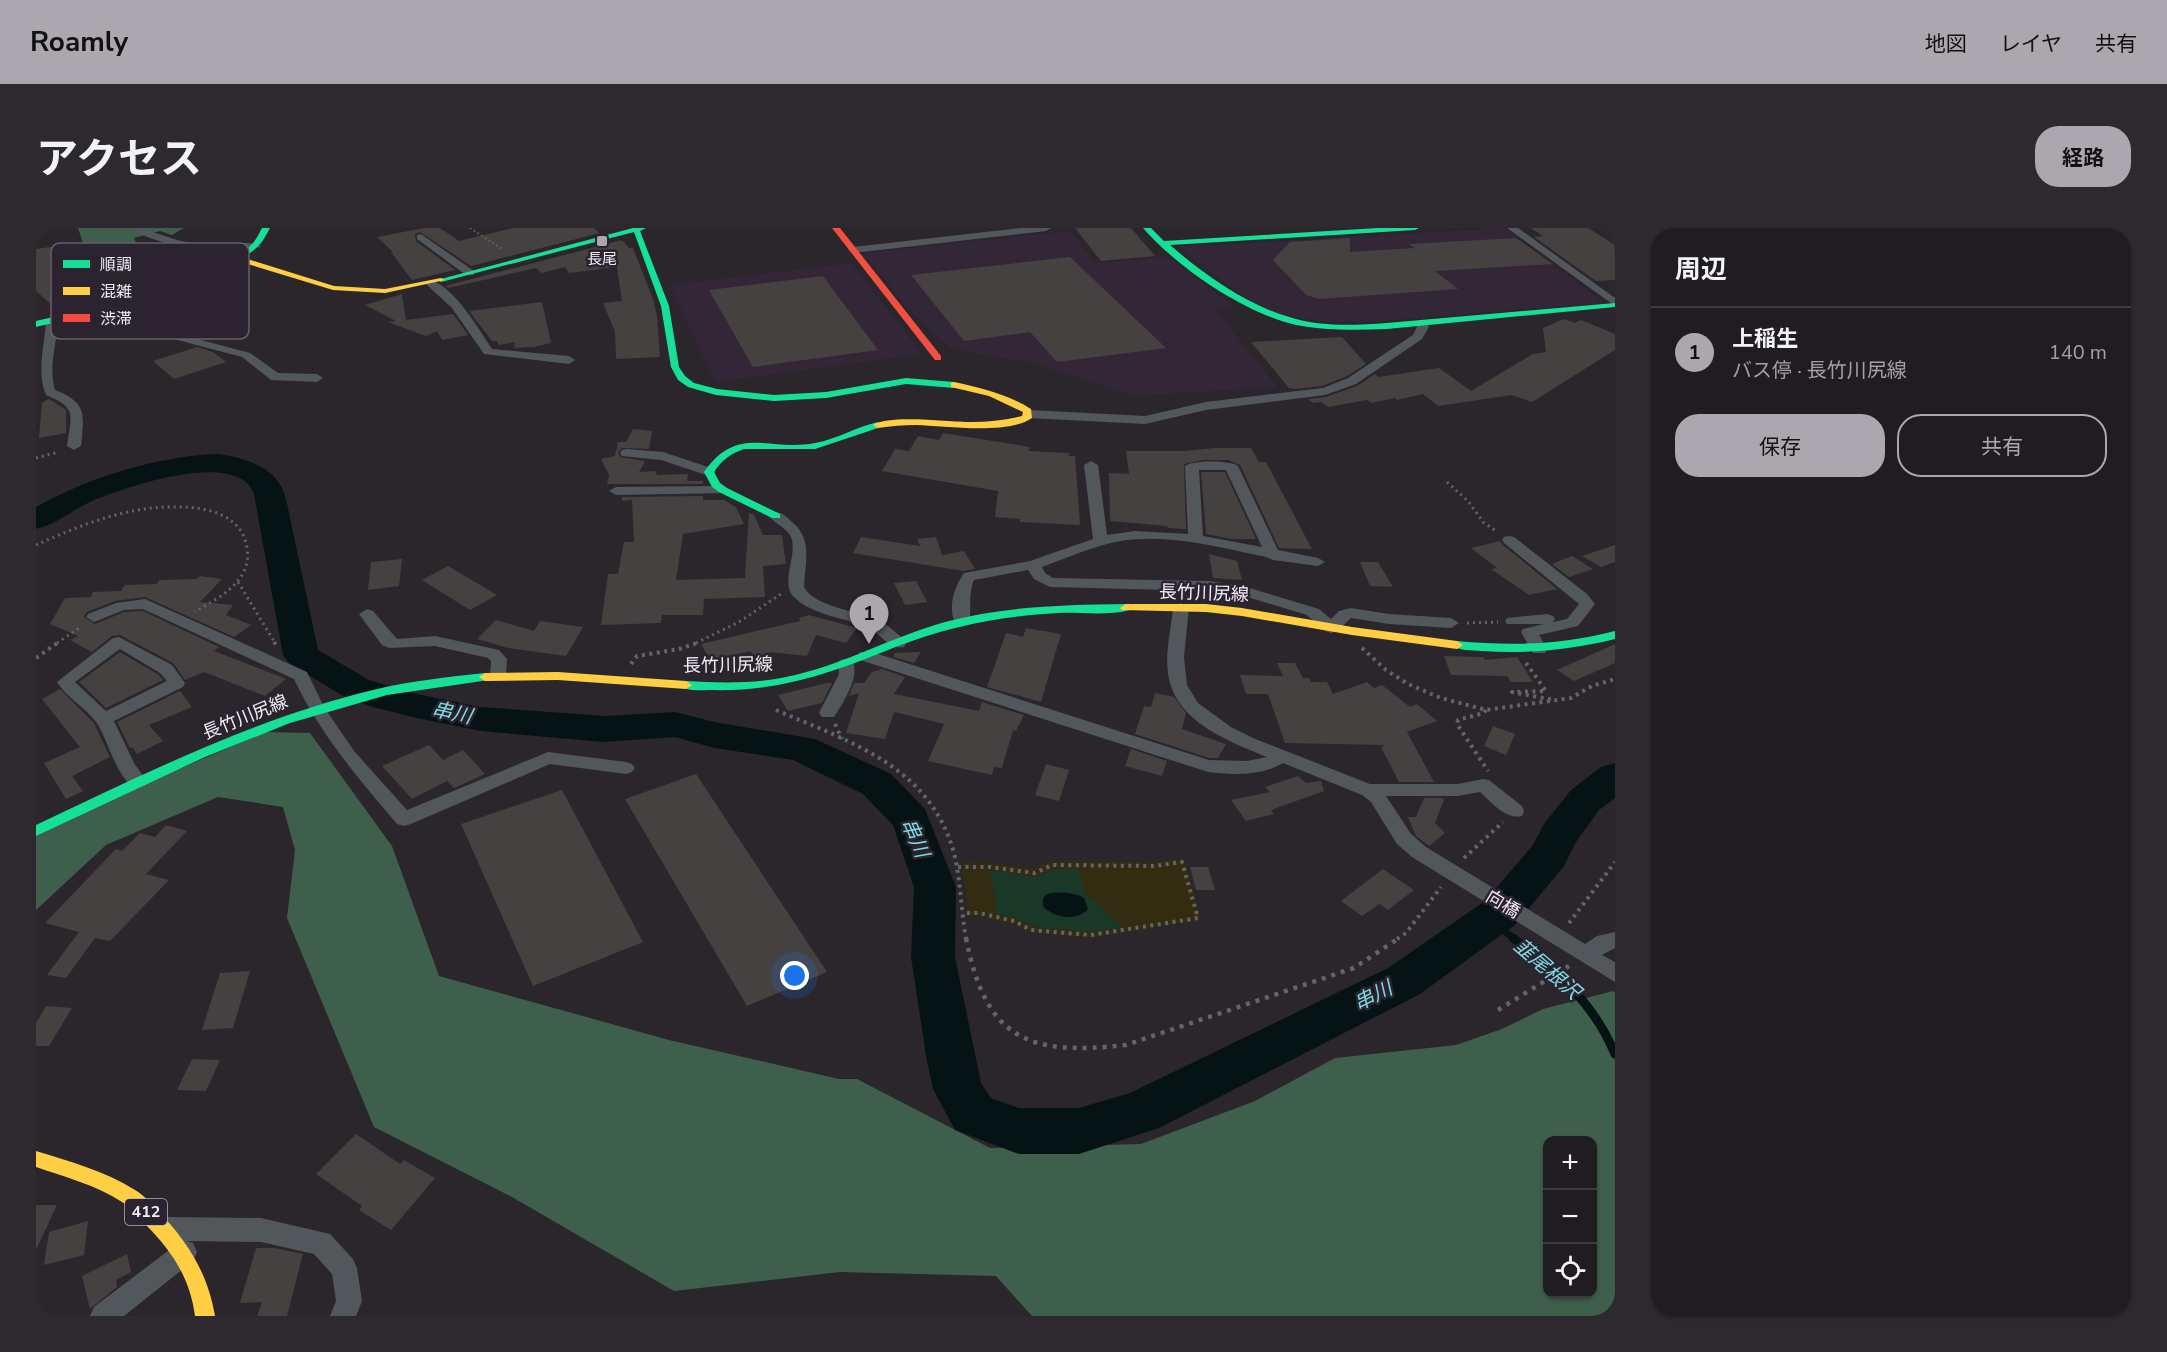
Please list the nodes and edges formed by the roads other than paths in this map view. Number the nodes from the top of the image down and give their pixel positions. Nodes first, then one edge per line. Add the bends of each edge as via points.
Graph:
1 (136, 228) edge
2 (266, 228) edge
3 (637, 228) edge
4 (836, 228) edge
5 (1046, 228) edge
6 (1147, 228) edge
7 (1415, 228) edge
8 (1512, 228) edge
9 (1377, 229) edge
10 (422, 237) dead end
11 (173, 243) edge
12 (1164, 243) junction
13 (249, 246) edge
14 (256, 246) junction
15 (853, 250) junction
16 (249, 252) edge
17 (249, 261) edge
18 (470, 273) junction
19 (431, 283) junction
20 (1615, 304) edge
21 (51, 320) edge
22 (1421, 323) junction
23 (36, 324) edge
24 (52, 339) edge
25 (185, 339) edge
26 (938, 358) dead end
27 (569, 360) dead end
28 (317, 378) dead end
29 (1029, 414) junction
30 (74, 446) road end
31 (627, 453) dead end
32 (1091, 465) dead end
33 (709, 472) junction
34 (723, 490) junction
35 (616, 491) dead end
36 (776, 516) joint
37 (1196, 540) junction
38 (1509, 540) road end
39 (1101, 542) junction
40 (1273, 555) junction
41 (1318, 562) dead end
42 (1033, 565) junction
43 (1181, 608) junction
44 (367, 614) dead end
45 (1576, 616) junction
46 (94, 617) road end
47 (962, 621) junction
48 (1513, 621) road end
49 (1451, 623) road end
50 (1331, 627) junction
51 (1615, 635) edge
52 (898, 644) junction
53 (1539, 649) junction
54 (866, 656) junction
55 (846, 664) junction
56 (498, 676) junction
57 (322, 706) junction
58 (828, 713) dead end
59 (104, 719) junction
60 (1281, 755) junction
61 (626, 768) dead end
62 (139, 783) junction
63 (1368, 790) junction
64 (1515, 811) road end
65 (36, 831) edge
66 (1615, 940) edge
67 (1586, 955) junction
68 (1615, 973) edge
69 (36, 1159) edge
70 (165, 1229) junction
71 (184, 1252) junction
72 (103, 1316) edge
73 (205, 1316) edge
74 (343, 1316) edge

1 - 11 street
2 - 14 main road
3 - 18 main road
3 - 29 main road via 665,306 677,372 696,387 777,399 823,396 920,380 987,393 1024,407
4 - 15 main road
5 - 15 street
6 - 12 main road
7 - 9 main road
8 - 20 street
9 - 12 main road
10 - 18 street
12 - 22 main road via 1240,300 1284,320 1341,328
13 - 14 street
14 - 16 main road
15 - 26 main road
17 - 19 main road via 342,290 381,291
18 - 19 main road
19 - 27 street via 470,322 488,352
20 - 22 main road
21 - 23 main road
22 - 29 street via 1418,337 1352,381 1325,391 1206,406 1145,420
24 - 30 street via 46,366 48,388 75,408
25 - 28 street via 246,355 275,377
29 - 33 main road via 1028,418 1010,424 907,422 868,427 806,448 745,447 726,452
31 - 33 street via 663,456
32 - 39 street
33 - 34 main road
34 - 35 street
34 - 36 main road
36 - 52 street via 796,532 796,587 800,595 808,602 866,621
37 - 39 street via 1133,535
37 - 40 street
37 - 40 street via 1192,466 1231,466
38 - 45 street via 1582,597 1587,604
39 - 42 street
40 - 41 street
42 - 47 street via 969,576 959,607
42 - 50 street via 1039,576 1050,582 1209,586 1243,591 1313,612
43 - 47 main road, 長竹川尻線 via 1030,612
43 - 50 main road, 長竹川尻線 via 1249,611
43 - 60 street via 1176,676 1189,701 1227,733
44 - 56 street via 388,641 396,644 435,641 493,654 499,659
45 - 48 street
45 - 53 street via 1572,623 1529,632
46 - 57 street via 121,606 145,604 291,670 301,676
47 - 52 main road, 長竹川尻線
49 - 50 street via 1351,613
50 - 53 main road, 長竹川尻線 via 1455,646
51 - 53 main road, 長竹川尻線
52 - 54 main road, 長竹川尻線
54 - 55 main road, 長竹川尻線
54 - 60 street via 1208,766 1239,768 1276,762
55 - 56 main road, 長竹川尻線 via 799,679 758,685
55 - 58 street via 847,674
56 - 57 main road, 長竹川尻線 via 401,688
57 - 61 street via 348,755 404,819 548,758
57 - 62 main road, 長竹川尻線 via 231,740
59 - 59 street via 65,682 119,642 166,669 177,683
59 - 62 street via 126,766
60 - 63 street
62 - 65 main road, 長竹川尻線
63 - 64 street via 1458,790 1483,785
63 - 67 street, 向橋 via 1377,797 1404,839 1454,875
66 - 67 street via 1604,942
67 - 68 street, 向橋
69 - 70 main road, 412 via 129,1196
70 - 71 main road, 412
70 - 74 street via 261,1230 321,1243 344,1268 349,1301
71 - 72 street
71 - 73 main road, 412 via 204,1296

